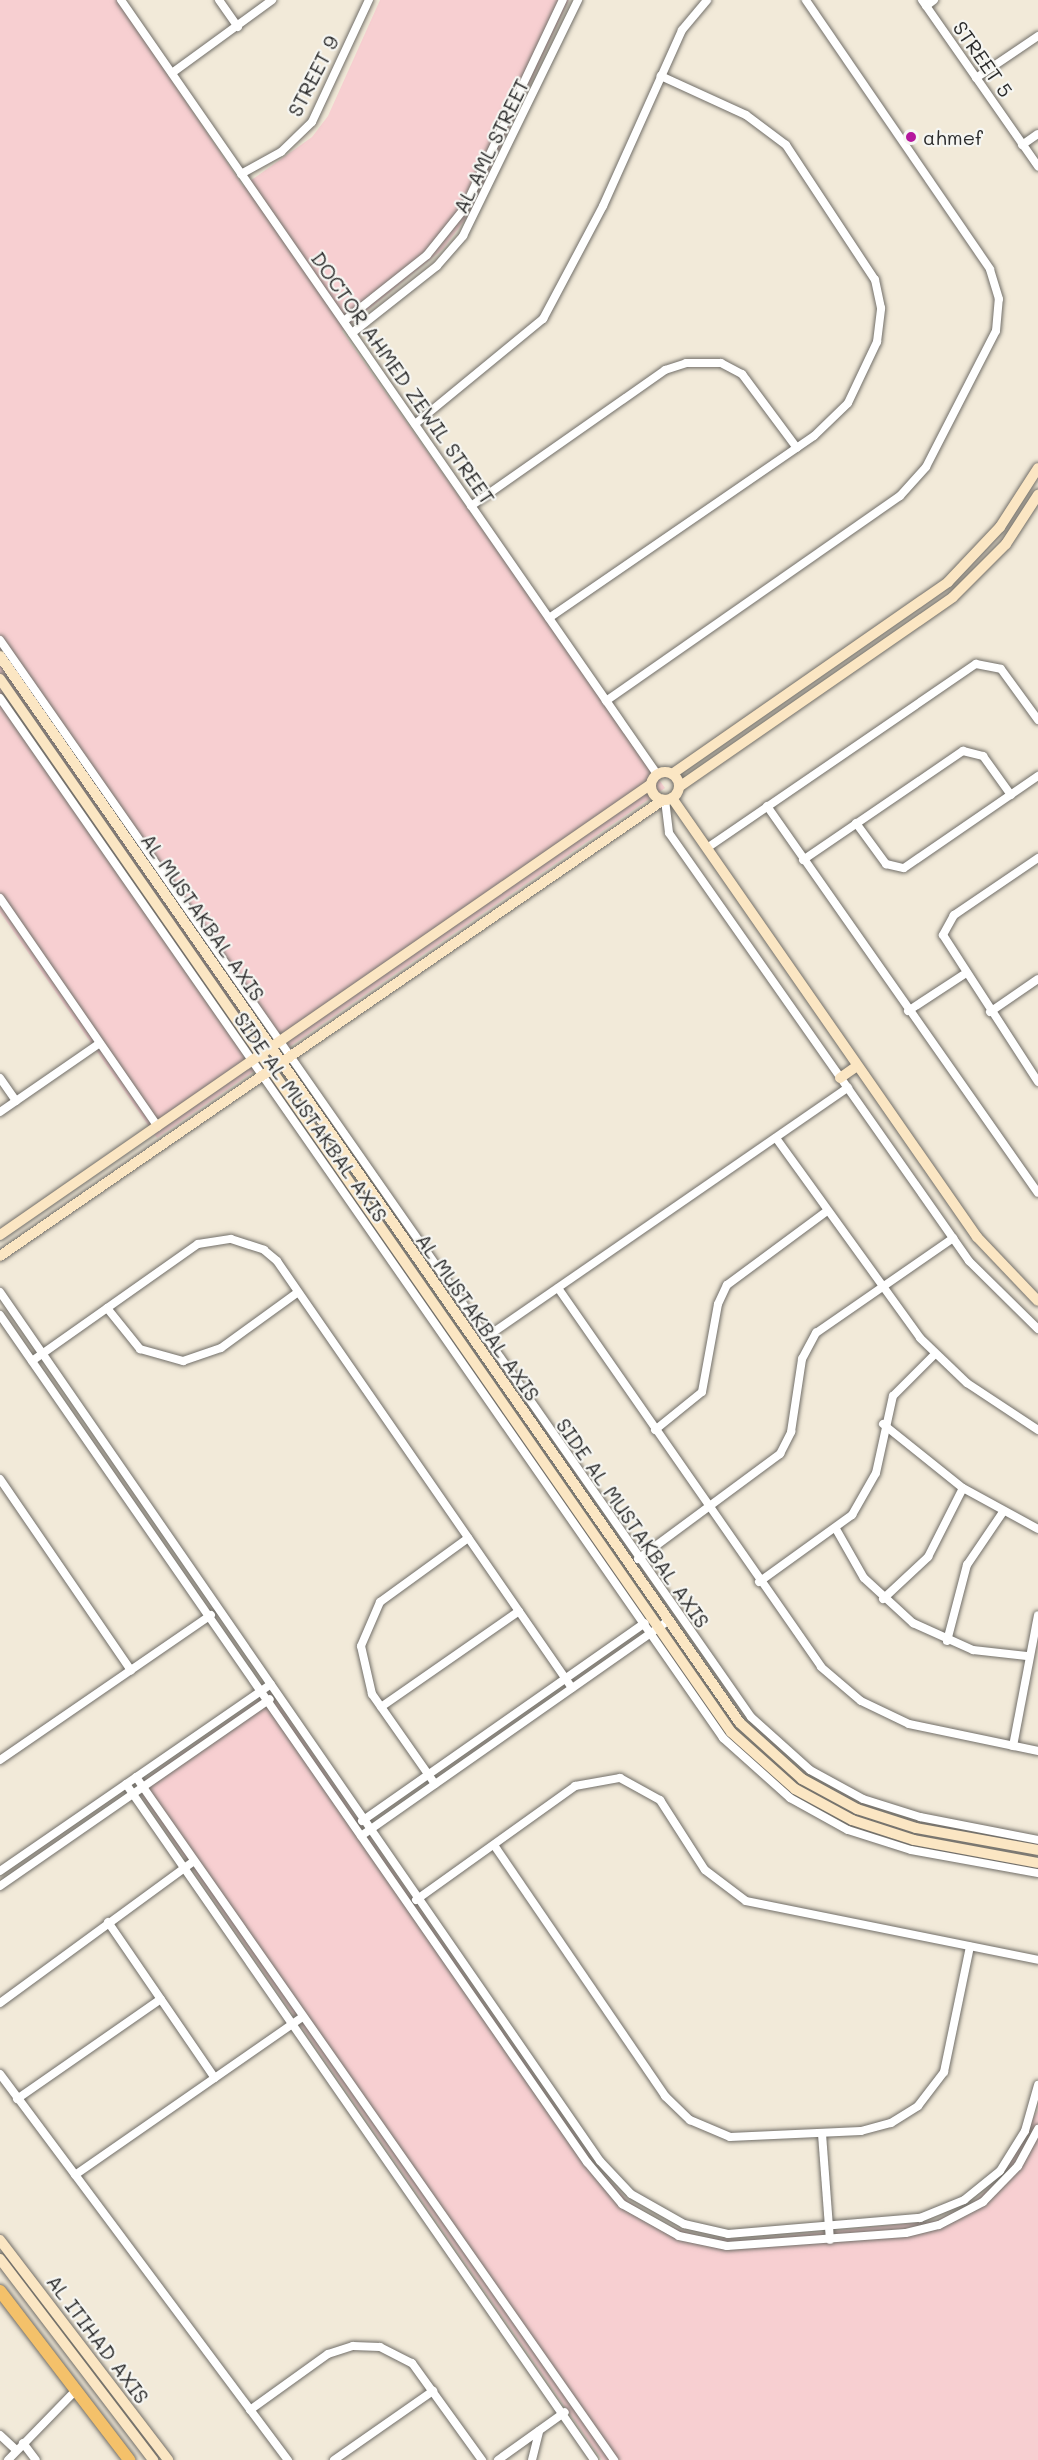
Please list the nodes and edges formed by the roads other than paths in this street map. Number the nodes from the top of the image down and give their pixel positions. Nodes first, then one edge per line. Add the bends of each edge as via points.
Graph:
1 (121, 0) edge
2 (219, 0) edge
3 (272, 0) edge
4 (369, 0) edge
5 (562, 0) edge
6 (578, 0) edge
7 (707, 0) edge
8 (806, 0) edge
9 (934, 0) edge
10 (924, 3) edge
11 (238, 27) junction
12 (1038, 36) edge
13 (172, 73) junction
14 (661, 76) junction
15 (976, 78) junction
16 (1038, 134) edge
17 (1022, 145) junction
18 (1038, 166) edge
19 (241, 174) junction
20 (344, 321) junction
21 (352, 333) junction
22 (415, 424) junction
23 (797, 448) junction
24 (1038, 468) edge
25 (1038, 495) edge
26 (471, 506) junction
27 (549, 618) junction
28 (0, 640) edge
29 (0, 656) edge
30 (0, 679) edge
31 (0, 698) edge
32 (606, 701) junction
33 (1038, 720) edge
34 (672, 774) junction
35 (1038, 776) edge
36 (654, 779) junction
37 (679, 787) junction
38 (1011, 795) junction
39 (666, 799) junction
40 (767, 806) junction
41 (856, 823) junction
42 (707, 848) junction
43 (560, 852) junction
44 (1038, 858) edge
45 (803, 860) junction
46 (567, 864) junction
47 (0, 898) edge
48 (963, 975) junction
49 (1038, 980) edge
50 (908, 1011) junction
51 (990, 1012) junction
52 (100, 1043) junction
53 (276, 1046) junction
54 (256, 1059) junction
55 (285, 1059) junction
56 (857, 1066) junction
57 (266, 1072) junction
58 (0, 1078) edge
59 (840, 1078) junction
60 (1038, 1082) edge
61 (848, 1088) junction
62 (16, 1101) junction
63 (0, 1112) edge
64 (158, 1127) junction
65 (776, 1138) junction
66 (1038, 1193) edge
67 (828, 1211) junction
68 (0, 1236) edge
69 (953, 1238) junction
70 (0, 1256) edge
71 (881, 1287) junction
72 (558, 1288) junction
73 (0, 1292) edge
74 (298, 1292) junction
75 (1038, 1301) edge
76 (106, 1308) junction
77 (0, 1315) edge
78 (1038, 1329) edge
79 (485, 1338) junction
80 (42, 1354) junction
81 (935, 1354) junction
82 (32, 1361) junction
83 (883, 1424) junction
84 (655, 1430) junction
85 (1038, 1430) edge
86 (0, 1479) edge
87 (963, 1488) junction
88 (708, 1508) junction
89 (1003, 1512) junction
90 (836, 1528) junction
91 (1038, 1529) edge
92 (468, 1538) junction
93 (638, 1559) junction
94 (759, 1582) junction
95 (655, 1593) junction
96 (883, 1599) junction
97 (219, 1609) junction
98 (519, 1611) junction
99 (1038, 1615) edge
100 (208, 1616) junction
101 (664, 1617) junction
102 (647, 1622) junction
103 (653, 1632) junction
104 (947, 1641) junction
105 (1027, 1656) junction
106 (131, 1670) junction
107 (566, 1679) junction
108 (271, 1684) junction
109 (572, 1688) junction
110 (260, 1691) junction
111 (277, 1693) junction
112 (267, 1701) junction
113 (381, 1707) junction
114 (1012, 1746) junction
115 (1038, 1751) edge
116 (0, 1760) edge
117 (428, 1775) junction
118 (136, 1777) junction
119 (126, 1784) junction
120 (435, 1784) junction
121 (142, 1787) junction
122 (132, 1794) junction
123 (364, 1819) junction
124 (354, 1826) junction
125 (371, 1829) junction
126 (361, 1836) junction
127 (1038, 1840) edge
128 (494, 1845) junction
129 (1038, 1850) edge
130 (194, 1861) junction
131 (1038, 1863) edge
132 (184, 1868) junction
133 (0, 1871) edge
134 (1038, 1873) edge
135 (0, 1886) edge
136 (419, 1898) junction
137 (409, 1905) junction
138 (108, 1922) junction
139 (970, 1947) junction
140 (1038, 1960) edge
141 (161, 1999) junction
142 (0, 2003) edge
143 (302, 2018) junction
144 (292, 2024) junction
145 (0, 2074) edge
146 (215, 2078) junction
147 (1038, 2085) edge
148 (17, 2099) junction
149 (1038, 2129) edge
150 (822, 2134) junction
151 (75, 2175) junction
152 (829, 2228) junction
153 (0, 2240) edge
154 (830, 2240) junction
155 (0, 2259) edge
156 (0, 2290) edge
157 (76, 2390) junction
158 (433, 2391) junction
159 (572, 2407) junction
160 (250, 2410) junction
161 (563, 2414) junction
162 (538, 2431) junction
163 (0, 2435) edge
164 (23, 2443) junction
165 (16, 2450) junction
166 (8, 2460) edge
167 (36, 2460) edge
168 (129, 2460) edge
169 (153, 2460) edge
170 (168, 2460) edge
171 (288, 2460) edge
172 (334, 2460) edge
173 (482, 2460) edge
174 (498, 2460) edge
175 (532, 2460) edge
176 (594, 2460) edge
177 (614, 2460) edge

1 - 13 street, DOCTOR AHMED ZEWIL STREET
2 - 11 street
3 - 11 street
4 - 19 street, STREET 9 via 312,122 281,152
5 - 20 street, AL AML STREET via 464,209 427,255
6 - 21 street, AL AML STREET via 463,236 429,272
7 - 14 street via 682,30
8 - 32 street via 990,269 999,299 996,331 926,467 900,496
9 - 10 street
10 - 15 street, STREET 5
11 - 13 street
12 - 15 street
13 - 19 street, DOCTOR AHMED ZEWIL STREET
14 - 22 street via 599,215 543,319
14 - 23 street via 774,133 875,280 880,325 866,374 835,417
15 - 17 street, STREET 5
16 - 17 street
17 - 18 street, STREET 5
19 - 20 street, DOCTOR AHMED ZEWIL STREET
20 - 21 street, DOCTOR AHMED ZEWIL STREET
21 - 22 street, DOCTOR AHMED ZEWIL STREET
22 - 26 street, DOCTOR AHMED ZEWIL STREET
23 - 26 street via 742,374 721,363 686,363 665,370
23 - 27 street
24 - 34 street via 1000,527 948,582
25 - 37 street via 1000,551 953,597
26 - 27 street, DOCTOR AHMED ZEWIL STREET
27 - 32 street, DOCTOR AHMED ZEWIL STREET
28 - 53 street, SIDE AL MUSTAKBAL AXIS
29 - 53 street, AL MUSTAKBAL AXIS
30 - 54 street, AL MUSTAKBAL AXIS
31 - 54 street, SIDE AL MUSTAKBAL AXIS
32 - 36 street, DOCTOR AHMED ZEWIL STREET
33 - 40 street via 1001,669 976,664
34 - 36 street
34 - 37 street
35 - 38 street
36 - 39 street
36 - 43 street
37 - 39 street
38 - 41 street via 983,756 963,751
38 - 41 street via 904,868 886,864
39 - 42 street
39 - 46 street
39 - 59 street via 669,833
40 - 42 street
40 - 45 street
41 - 45 street
42 - 56 street
43 - 46 street
43 - 53 street
44 - 48 street via 948,920 944,944
45 - 50 street
46 - 55 street
47 - 52 street
48 - 50 street
48 - 51 street
49 - 51 street
50 - 66 street
51 - 60 street
52 - 62 street
52 - 64 street
53 - 54 street
53 - 55 street, AL MUSTAKBAL AXIS
54 - 57 street, AL MUSTAKBAL AXIS
54 - 64 street
55 - 57 street
55 - 79 street, SIDE AL MUSTAKBAL AXIS
55 - 95 street, AL MUSTAKBAL AXIS
56 - 59 street
56 - 75 street via 977,1237
57 - 70 street
57 - 102 street, AL MUSTAKBAL AXIS
58 - 62 street
59 - 61 street
61 - 65 street
61 - 69 street
62 - 63 street
64 - 68 street
65 - 67 street
65 - 72 street
67 - 71 street
67 - 84 street via 727,1285 718,1304 702,1392
69 - 71 street
69 - 78 street via 995,1292
71 - 81 street
71 - 88 street via 821,1328 808,1345 791,1432 780,1454
72 - 79 street
72 - 84 street
73 - 80 street
74 - 76 street via 221,1348 183,1361 140,1349
74 - 76 street via 264,1250 223,1239 190,1248
74 - 92 street
76 - 80 street
77 - 82 street
79 - 93 street, SIDE AL MUSTAKBAL AXIS
80 - 82 street
80 - 97 street
81 - 83 street via 899,1387
81 - 85 street via 984,1396
82 - 100 street
83 - 87 street
83 - 90 street via 872,1484
84 - 88 street
86 - 106 street
87 - 89 street
87 - 96 street via 933,1551
88 - 93 street
88 - 94 street
89 - 91 street
89 - 104 street via 964,1572
90 - 94 street
90 - 96 street via 856,1566
92 - 98 street
92 - 113 street via 380,1602 371,1615 361,1663
93 - 95 street, SIDE AL MUSTAKBAL AXIS
94 - 114 street via 810,1655 861,1701 925,1729
95 - 101 street, AL MUSTAKBAL AXIS
95 - 127 street, SIDE AL MUSTAKBAL AXIS via 751,1717 810,1770 901,1812
96 - 104 street
97 - 100 street
97 - 108 street
98 - 107 street
98 - 113 street
99 - 105 street
100 - 106 street
100 - 110 street
101 - 102 street
101 - 103 street
101 - 129 street, AL MUSTAKBAL AXIS via 740,1724 820,1790 896,1823
102 - 103 street, AL MUSTAKBAL AXIS
102 - 107 street
103 - 109 street
103 - 131 street, AL MUSTAKBAL AXIS via 746,1748 814,1801 893,1835
103 - 134 street via 723,1738 760,1775 808,1809 890,1845
104 - 105 street via 986,1653
105 - 114 street
106 - 116 street
107 - 109 street
107 - 117 street
108 - 110 street
108 - 111 street
109 - 120 street
110 - 112 street
110 - 118 street
111 - 112 street
111 - 123 street
112 - 121 street
112 - 124 street
113 - 117 street
114 - 115 street
117 - 120 street
117 - 123 street
118 - 119 street
118 - 121 street
119 - 122 street
119 - 133 street
120 - 125 street
121 - 122 street
121 - 130 street
122 - 132 street
122 - 135 street
123 - 124 street
123 - 125 street
124 - 126 street
125 - 126 street
125 - 136 street
126 - 137 street
128 - 136 street
128 - 139 street via 575,1786 620,1778 660,1800 705,1870 746,1901
128 - 150 street via 681,2113 730,2137
130 - 132 street
130 - 143 street
132 - 138 street
132 - 144 street
136 - 137 street
136 - 152 street via 600,2161 631,2194 670,2218 713,2232
137 - 154 street via 587,2162 622,2204 664,2230 710,2244
138 - 141 street
138 - 142 street
139 - 140 street
139 - 150 street via 944,2072 932,2090 891,2123
141 - 146 street
141 - 148 street
143 - 144 street
143 - 159 street
144 - 146 street
144 - 161 street
145 - 148 street
146 - 151 street
147 - 152 street via 1018,2145 976,2192 920,2218
148 - 151 street
149 - 154 street via 1008,2179 954,2219 906,2233
150 - 152 street
151 - 160 street
152 - 154 street
153 - 170 street, AL ITIHAD AXIS
155 - 169 street, AL ITIHAD AXIS
156 - 157 main road
157 - 164 street
157 - 168 main road
158 - 160 street via 405,2357 380,2347 353,2346 328,2354
158 - 172 street
158 - 173 street
159 - 161 street
159 - 177 street
160 - 171 street
161 - 162 street
161 - 176 street
162 - 174 street
162 - 175 street
163 - 165 street
164 - 165 street
164 - 167 street
165 - 166 street

